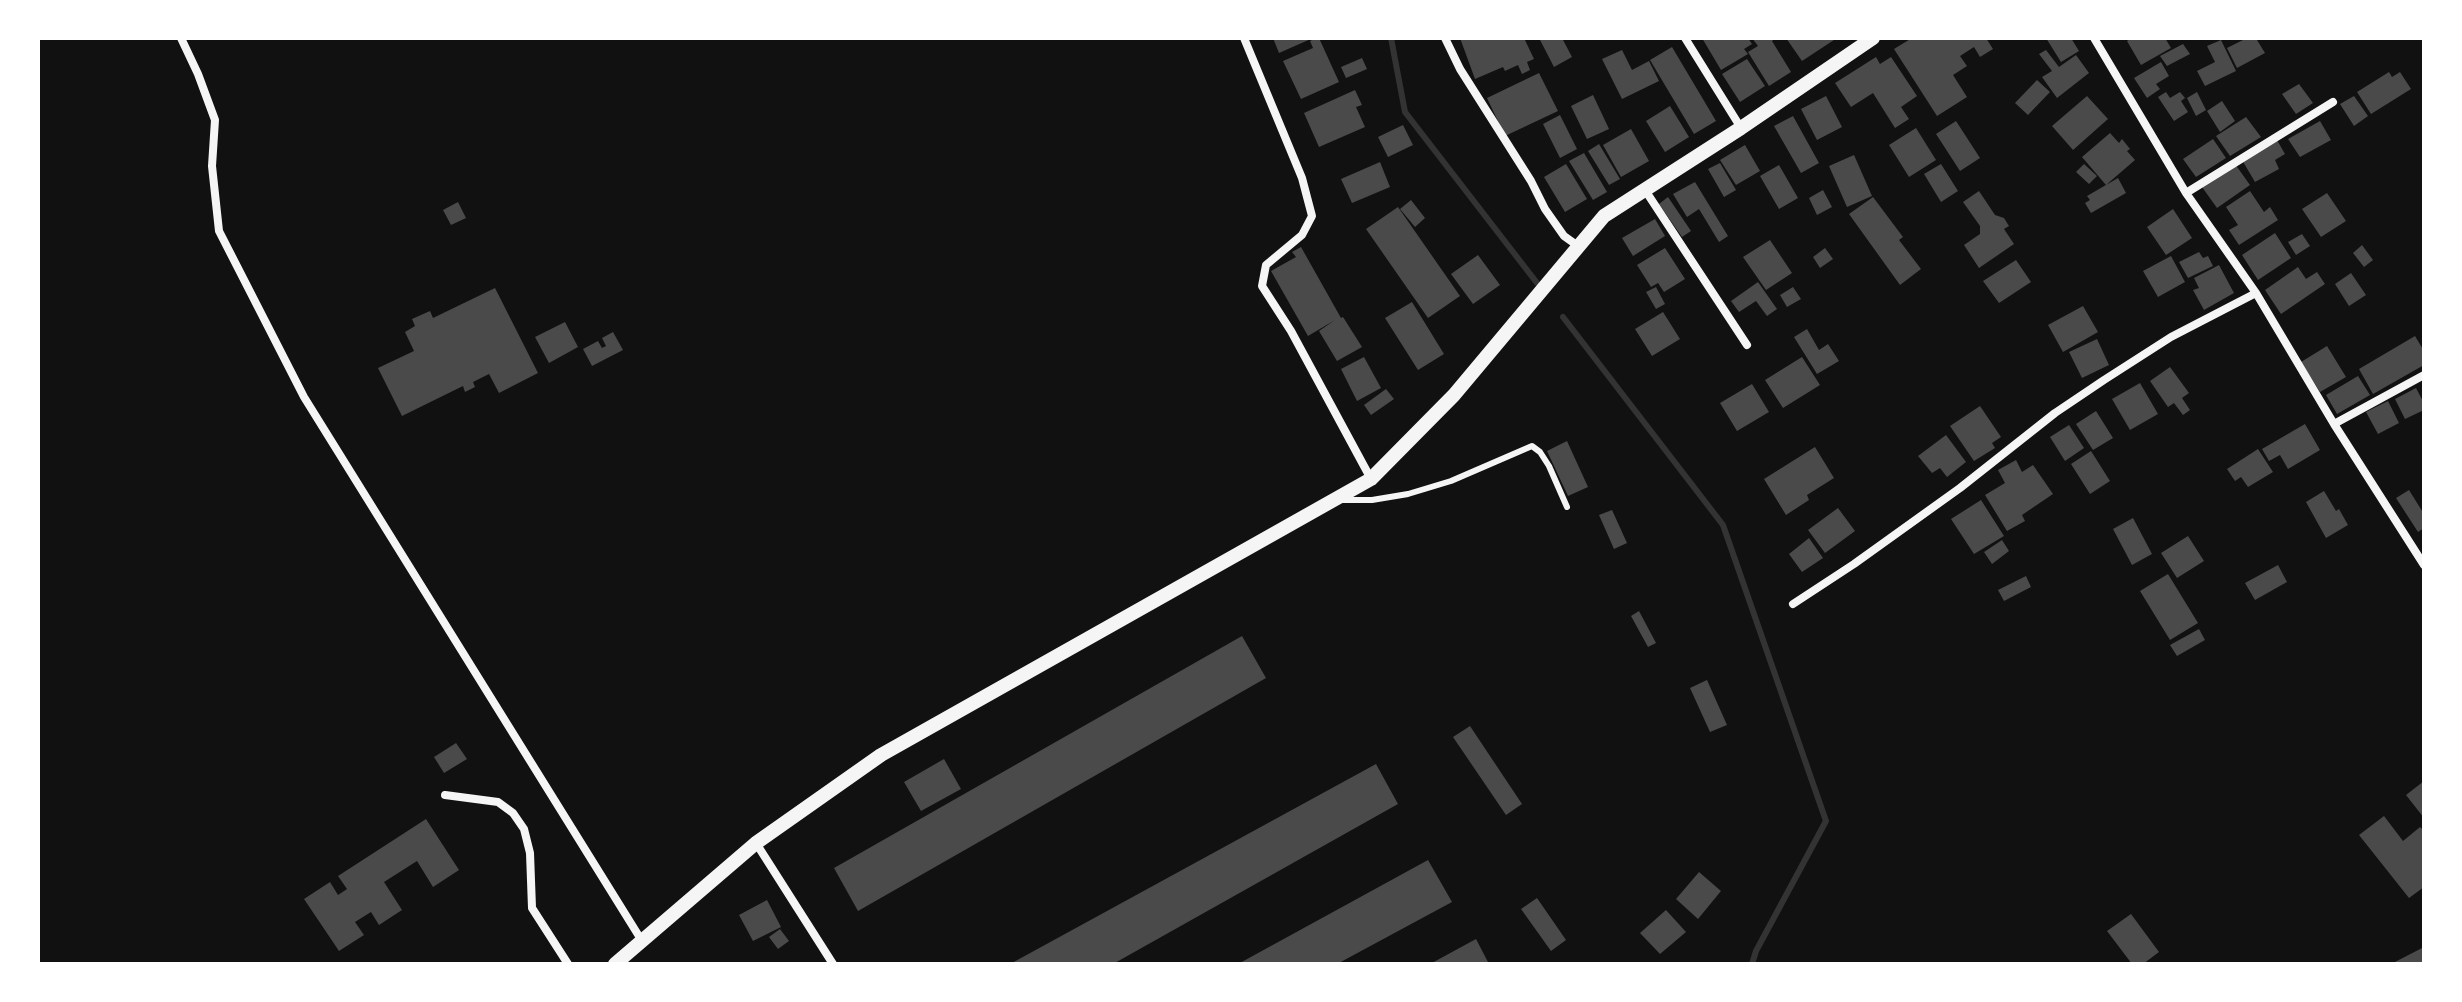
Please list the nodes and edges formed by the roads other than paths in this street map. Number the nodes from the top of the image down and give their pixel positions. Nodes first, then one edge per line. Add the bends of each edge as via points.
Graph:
1 (181, 38) edge
2 (1244, 38) edge
3 (1445, 38) edge
4 (1685, 38) edge
5 (2094, 38) edge
6 (1865, 40) edge
7 (2333, 102) dead end
8 (1741, 128) junction
9 (1645, 190) junction
10 (2186, 193) junction
11 (1578, 246) junction
12 (2256, 293) junction
13 (1747, 345) dead end
14 (2424, 375) edge
15 (2334, 424) junction
16 (1371, 479) junction
17 (1333, 500) junction
18 (1567, 507) dead end
19 (2424, 565) edge
20 (1793, 604) dead end
21 (445, 795) dead end
22 (756, 843) junction
23 (642, 941) junction
24 (568, 964) edge
25 (615, 964) edge
26 (833, 964) edge

1 - 23 street via 215,120 212,166 219,231 226,245 304,397
2 - 16 street via 1302,178 1312,216 1302,235 1266,265 1262,286
3 - 11 street via 1545,209
4 - 8 street
5 - 10 street
6 - 8 street
7 - 10 street
8 - 9 street
9 - 11 street via 1604,216
9 - 13 street
10 - 12 street
11 - 16 street via 1454,395
12 - 15 street
12 - 20 street via 2171,337 2055,413 1948,496
14 - 15 street
15 - 19 street
16 - 17 street
17 - 18 lane via 1408,494 1532,446 1549,466
17 - 22 street via 881,755
21 - 24 street via 498,802 513,813 530,853 532,908
22 - 23 street
22 - 26 street
23 - 25 street

